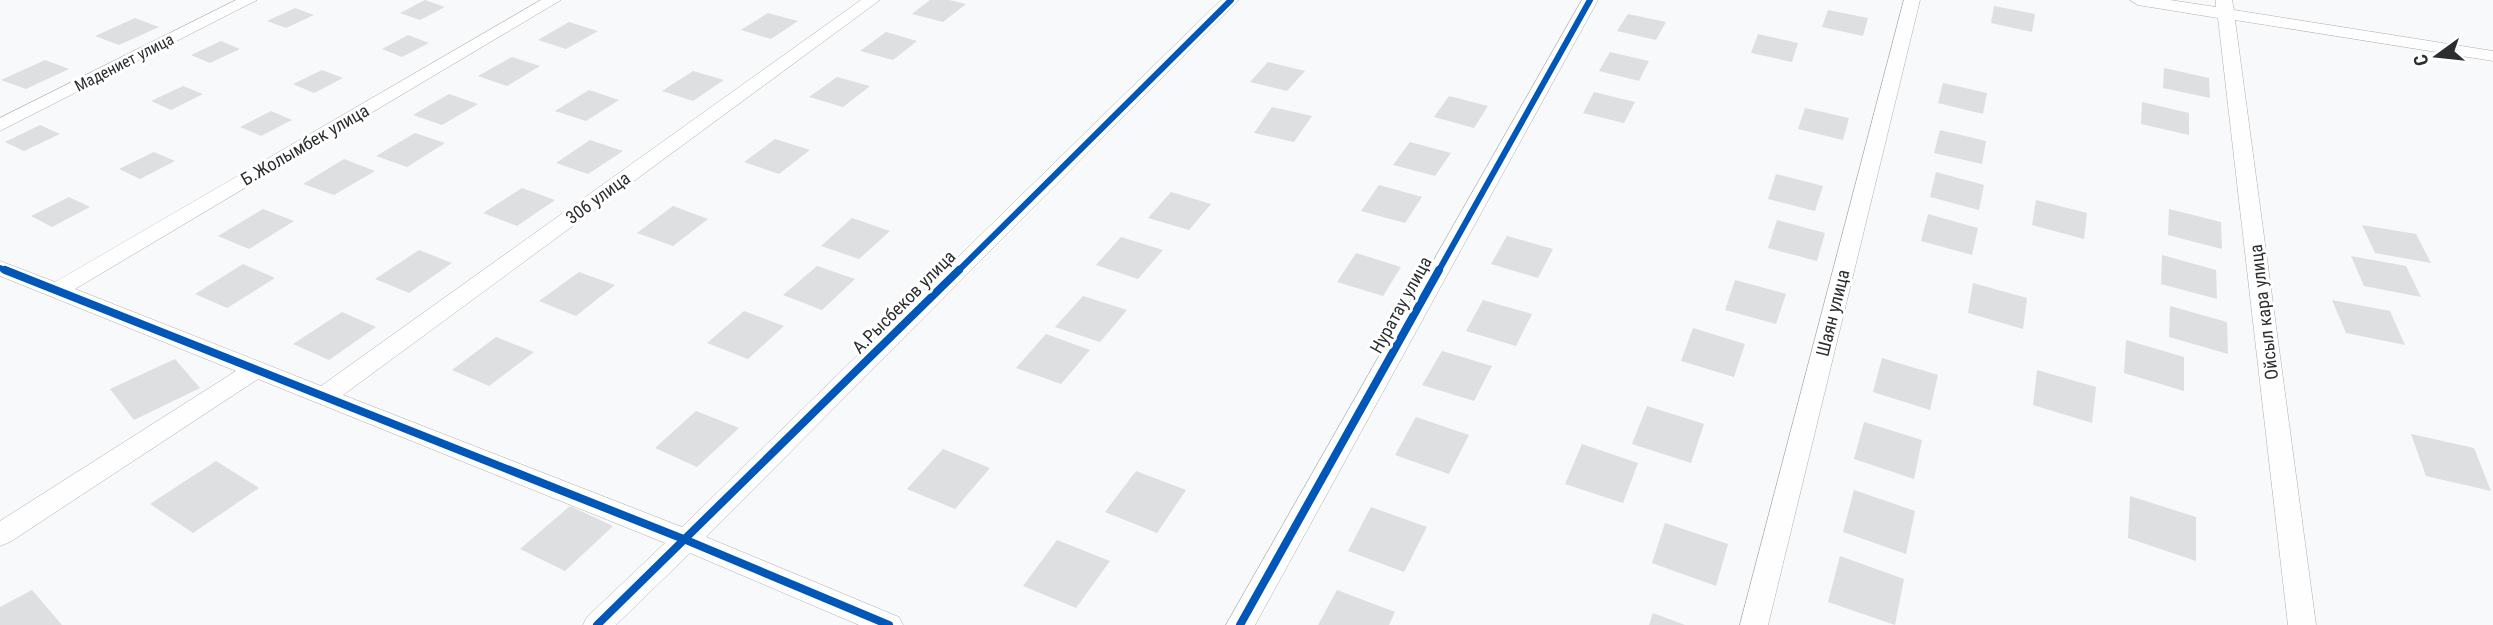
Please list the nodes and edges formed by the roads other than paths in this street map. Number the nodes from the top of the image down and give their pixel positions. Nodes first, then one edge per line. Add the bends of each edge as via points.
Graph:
1 (249, 0) edge
2 (553, 0) edge
3 (872, 0) edge
4 (1231, 0) edge
5 (1590, 0) edge
6 (1912, 0) edge
7 (2138, 0) edge
8 (2226, 7) edge
9 (2493, 56) edge
10 (0, 125) edge
11 (0, 268) edge
12 (56, 291) junction
13 (255, 370) junction
14 (323, 397) junction
15 (0, 535) edge
16 (687, 540) junction
17 (597, 625) edge
18 (889, 625) edge
19 (1240, 625) edge
20 (1754, 625) edge
21 (2302, 625) edge

1 - 10 street, Мадениет улица
2 - 12 street, Б.Жолымбек улица
3 - 14 street, 306 улица
4 - 16 street, А.Рысбеков улица
5 - 19 street, Нуратау улица
6 - 20 street, Шаян улица
7 - 8 street
8 - 9 street
8 - 21 street, Ойсыл кара улица
11 - 12 street
12 - 13 street
13 - 14 street
13 - 15 street
14 - 16 street
16 - 17 street, А.Рысбеков улица
16 - 18 street

